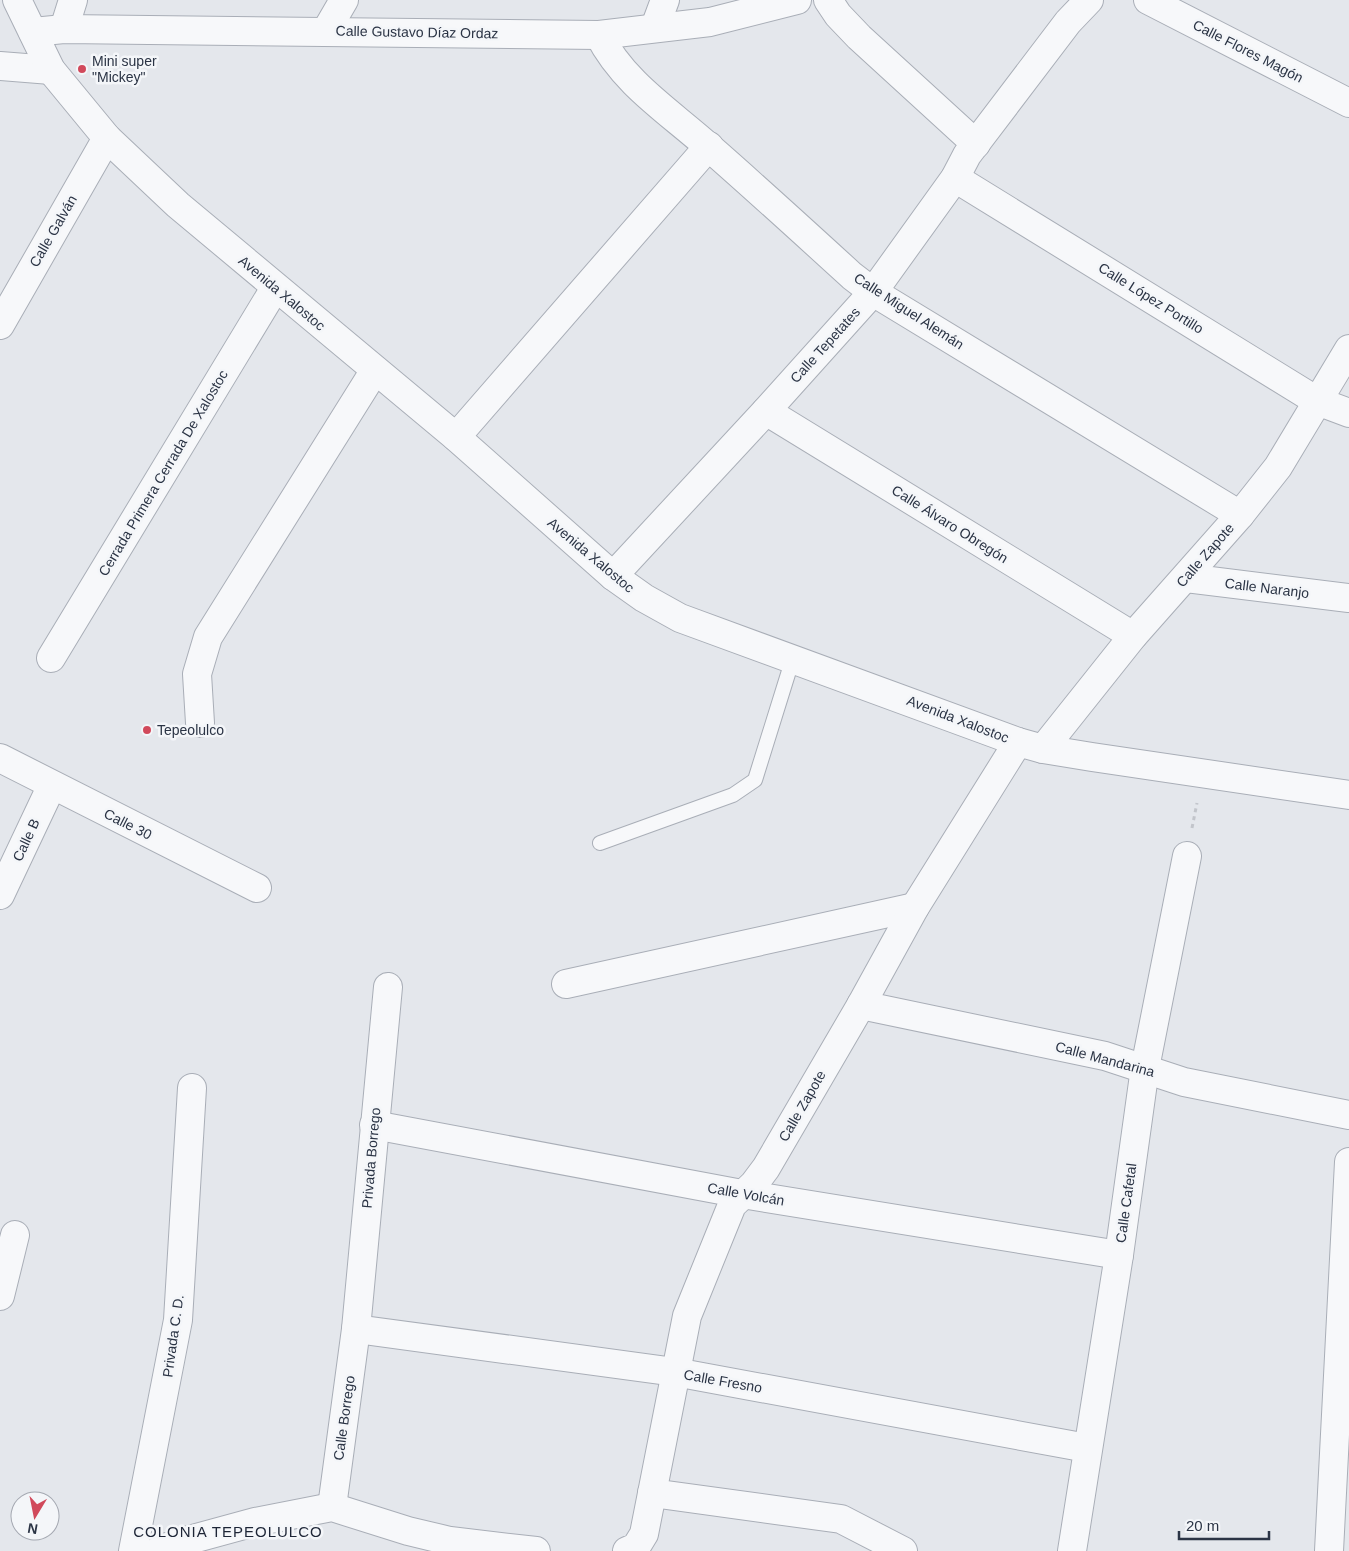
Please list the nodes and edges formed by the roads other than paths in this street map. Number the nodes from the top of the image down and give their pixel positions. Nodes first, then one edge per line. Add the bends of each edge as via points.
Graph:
1 (17, 0) edge
2 (73, 0) edge
3 (344, 0) edge
4 (665, 0) edge
5 (798, 0) edge
6 (828, 0) edge
7 (1089, 0) edge
8 (1148, 0) edge
9 (655, 27) junction
10 (64, 28) junction
11 (326, 31) junction
12 (33, 32) junction
13 (599, 35) junction
14 (0, 66) edge
15 (51, 70) junction
16 (1349, 103) edge
17 (107, 138) junction
18 (976, 144) junction
19 (709, 146) junction
20 (955, 178) junction
21 (274, 288) junction
22 (874, 292) junction
23 (0, 325) edge
24 (1349, 350) edge
25 (374, 370) junction
26 (1317, 401) junction
27 (766, 411) junction
28 (1349, 413) edge
29 (456, 437) junction
30 (1240, 515) junction
31 (613, 576) junction
32 (1186, 578) junction
33 (1349, 598) edge
34 (1133, 636) junction
35 (51, 658) dead end
36 (793, 658) junction
37 (200, 723) dead end
38 (1031, 745) junction
39 (0, 758) edge
40 (52, 785) junction
41 (1349, 795) edge
42 (600, 843) dead end
43 (1186, 856) road end
44 (257, 888) dead end
45 (0, 895) edge
46 (915, 907) junction
47 (566, 984) dead end
48 (388, 987) dead end
49 (861, 1005) junction
50 (1145, 1068) junction
51 (192, 1088) dead end
52 (1349, 1115) edge
53 (374, 1125) junction
54 (1349, 1162) edge
55 (742, 1194) junction
56 (15, 1235) dead end
57 (1119, 1255) junction
58 (0, 1296) edge
59 (356, 1329) junction
60 (675, 1372) junction
61 (1088, 1448) junction
62 (652, 1493) junction
63 (332, 1507) junction
64 (133, 1551) edge
65 (158, 1551) edge
66 (536, 1551) edge
67 (627, 1551) edge
68 (903, 1551) edge
69 (1072, 1551) edge
70 (1330, 1551) edge

1 - 12 street, Avenida Xalostoc
2 - 10 street
3 - 11 street
4 - 9 street
5 - 9 street, Calle Gustavo Díaz Ordaz via 710,22
6 - 18 street via 859,37
7 - 18 street, Calle Tepetates via 1068,22
8 - 16 street, Calle Flores Magón
9 - 13 street, Calle Gustavo Díaz Ordaz
10 - 11 street, Calle Gustavo Díaz Ordaz
10 - 12 street, Calle Gustavo Díaz Ordaz
11 - 13 street, Calle Gustavo Díaz Ordaz
12 - 15 street, Avenida Xalostoc
13 - 19 street, Calle Miguel Alemán via 610,57 628,78
14 - 15 street
15 - 17 street, Avenida Xalostoc
17 - 21 street, Avenida Xalostoc
17 - 23 street, Calle Galván
18 - 20 street, Calle Tepetates
19 - 22 street, Calle Miguel Alemán via 852,276
19 - 29 street
20 - 22 street, Calle Tepetates
20 - 26 street, Calle López Portillo
21 - 25 street, Avenida Xalostoc
21 - 35 street, Cerrada Primera Cerrada De Xalostoc
22 - 27 street, Calle Tepetates
22 - 30 street, Calle Miguel Alemán
24 - 26 street, Calle Zapote
25 - 29 street, Avenida Xalostoc
25 - 37 street via 208,637 197,674
26 - 28 street, Calle López Portillo
26 - 30 street, Calle Zapote via 1278,467
27 - 31 street, Calle Tepetates
27 - 34 street, Calle Álvaro Obregón
29 - 31 street, Avenida Xalostoc
30 - 32 street, Calle Zapote
31 - 36 street, Avenida Xalostoc via 680,618
32 - 33 street, Calle Naranjo
32 - 34 street, Calle Zapote
34 - 38 street, Calle Zapote
36 - 38 street, Avenida Xalostoc
36 - 42 lane via 755,780 733,795
38 - 41 street, Avenida Xalostoc
38 - 46 street, Calle Zapote
39 - 40 street, Calle 30
40 - 44 street, Calle 30
40 - 45 street, Calle B
43 - 50 street, Calle Cafetal
46 - 47 street
46 - 49 street, Calle Zapote
48 - 53 street, Privada Borrego
49 - 50 street, Calle Mandarina via 1105,1056
49 - 55 street, Calle Zapote via 766,1168
50 - 52 street, Calle Mandarina via 1184,1082
50 - 57 street, Calle Cafetal
51 - 64 street, Privada C. D. via 178,1320
53 - 55 street, Calle Volcán
53 - 59 street, Privada Borrego
54 - 70 street
55 - 57 street, Calle Volcán
55 - 60 street, Calle Zapote via 726,1218 687,1316
56 - 58 street
57 - 61 street, Calle Cafetal
59 - 60 street, Calle Fresno
59 - 63 street, Calle Borrego
60 - 61 street, Calle Fresno
60 - 62 street, Calle Zapote
61 - 69 street, Calle Cafetal
62 - 67 street, Calle Zapote via 644,1534 636,1547
62 - 68 street via 841,1519
63 - 65 street via 255,1522
63 - 66 street via 450,1541

